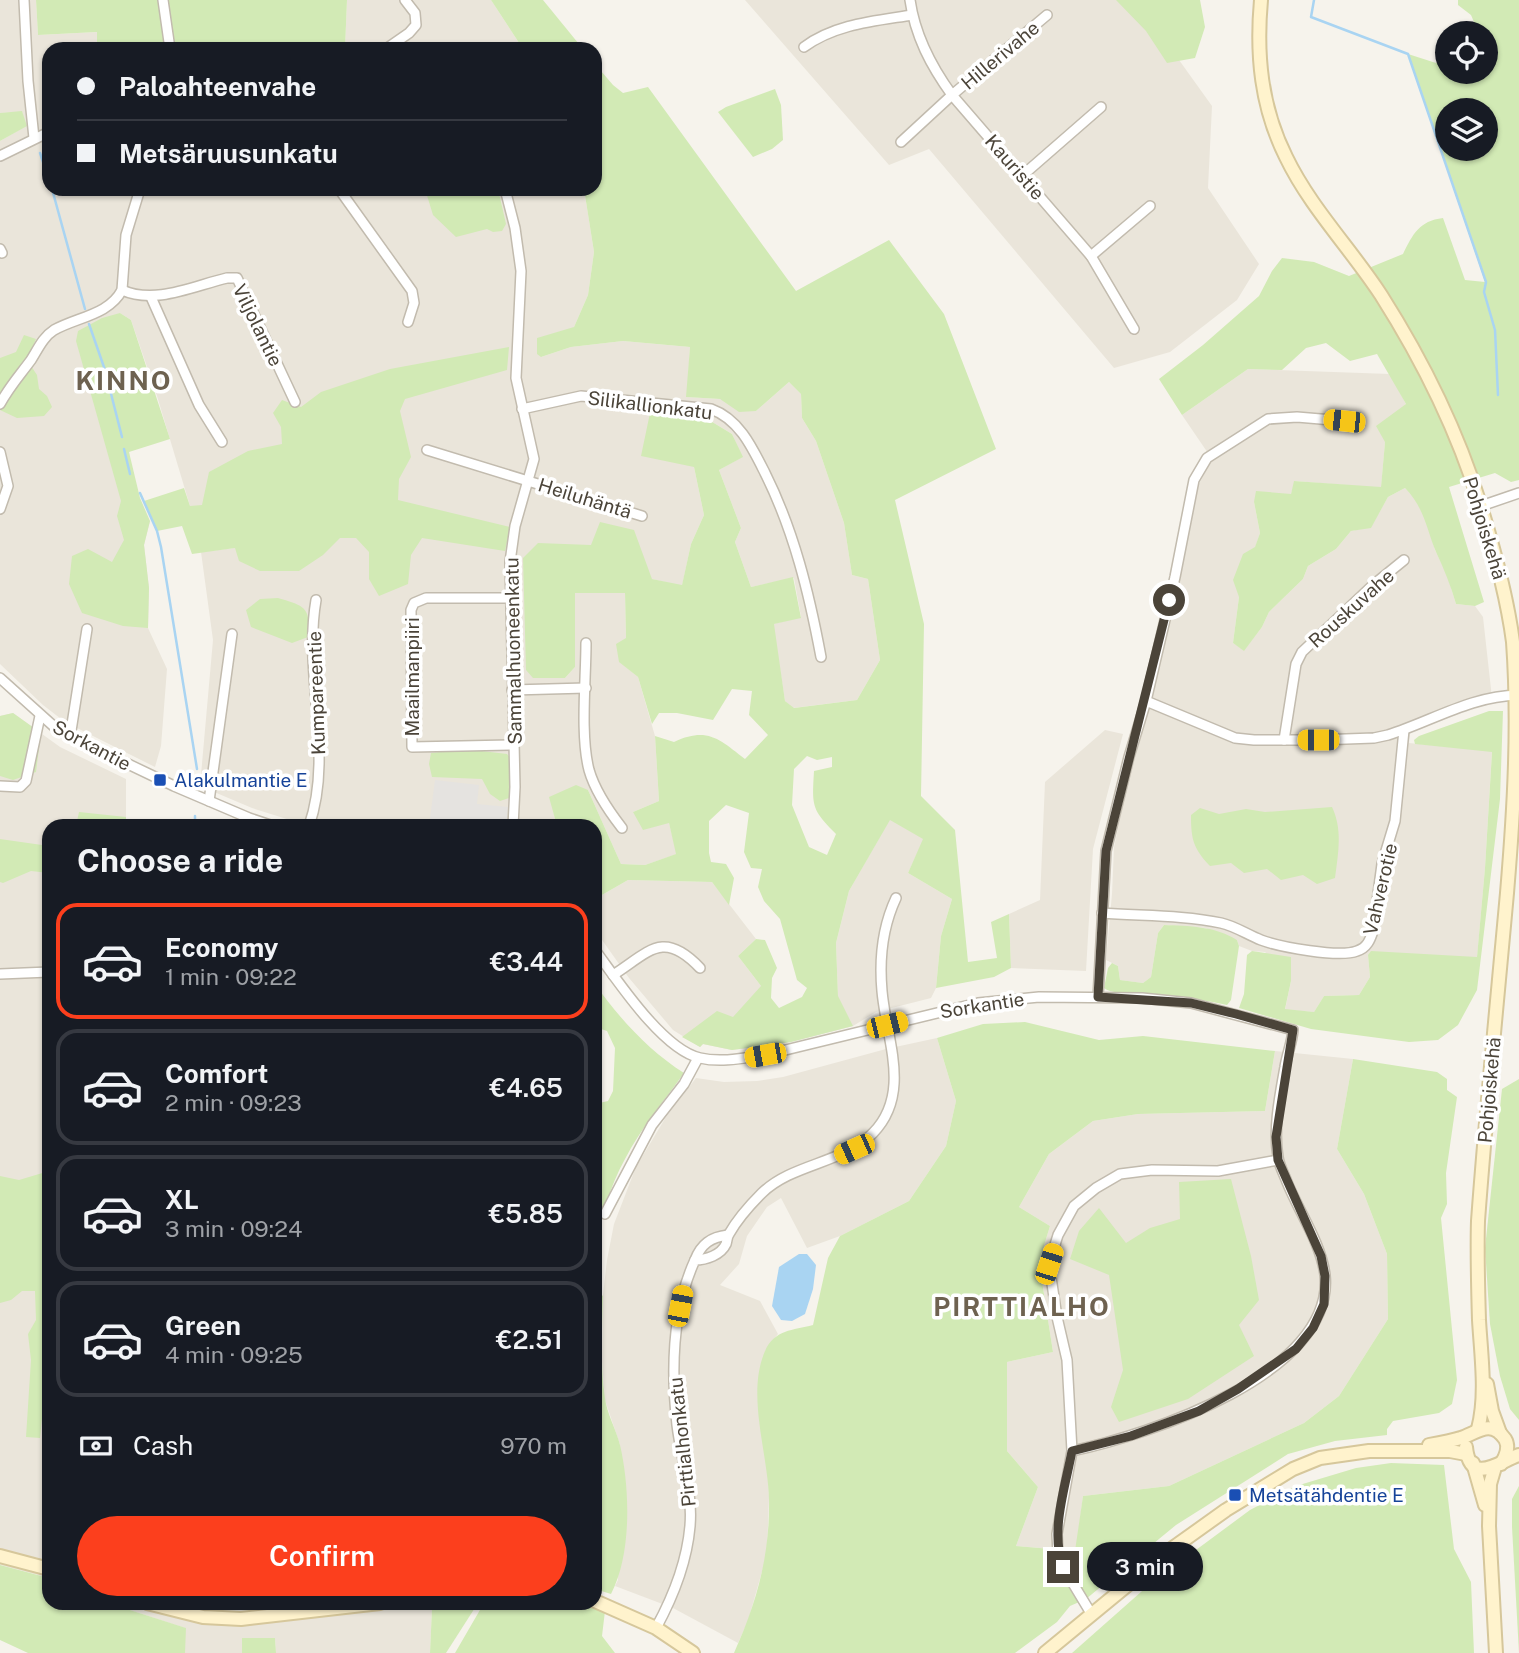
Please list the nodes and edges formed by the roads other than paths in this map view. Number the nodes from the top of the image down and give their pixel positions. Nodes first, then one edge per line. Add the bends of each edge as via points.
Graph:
1 (24, 0) edge
2 (163, 0) edge
3 (405, 0) edge
4 (910, 0) edge
5 (1261, 0) edge
6 (912, 15) junction
7 (1047, 15) dead end
8 (169, 42) edge
9 (396, 42) edge
10 (804, 47) dead end
11 (952, 95) junction
12 (1101, 107) dead end
13 (42, 135) edge
14 (34, 138) junction
15 (901, 142) dead end
16 (0, 156) edge
17 (1023, 175) junction
18 (138, 196) edge
19 (344, 196) edge
20 (507, 196) edge
21 (1150, 206) dead end
22 (1091, 256) junction
23 (122, 290) junction
24 (151, 297) junction
25 (408, 322) dead end
26 (1134, 329) dead end
27 (295, 402) dead end
28 (0, 404) edge
29 (522, 409) junction
30 (1344, 421) dead end
31 (222, 442) dead end
32 (427, 450) dead end
33 (0, 452) edge
34 (528, 480) junction
35 (1519, 493) edge
36 (1480, 506) junction
37 (0, 509) edge
38 (642, 516) dead end
39 (1404, 560) dead end
40 (510, 598) junction
41 (316, 600) dead end
42 (88, 629) dead end
43 (232, 634) dead end
44 (586, 643) dead end
45 (821, 657) dead end
46 (0, 678) edge
47 (586, 688) junction
48 (512, 690) junction
49 (1518, 695) edge
50 (1146, 701) junction
51 (40, 716) junction
52 (1404, 730) junction
53 (70, 737) junction
54 (1284, 740) junction
55 (514, 745) junction
56 (0, 786) edge
57 (209, 801) junction
58 (255, 819) edge
59 (311, 819) edge
60 (513, 819) edge
61 (622, 828) dead end
62 (1515, 836) edge
63 (896, 898) dead end
64 (1102, 913) junction
65 (602, 960) edge
66 (699, 968) dead end
67 (42, 971) edge
68 (0, 974) edge
69 (613, 975) junction
70 (1098, 997) junction
71 (887, 1025) junction
72 (698, 1058) junction
73 (1278, 1160) junction
74 (606, 1214) dead end
75 (1482, 1360) junction
76 (1474, 1431) junction
77 (1502, 1435) junction
78 (1519, 1444) edge
79 (1408, 1450) junction
80 (1072, 1451) junction
81 (1519, 1455) edge
82 (1470, 1458) junction
83 (1498, 1465) junction
84 (1489, 1526) junction
85 (0, 1556) edge
86 (42, 1567) edge
87 (602, 1604) edge
88 (178, 1610) edge
89 (292, 1610) edge
90 (1092, 1615) junction
91 (656, 1628) junction
92 (693, 1653) edge
93 (1045, 1653) edge
94 (1496, 1653) edge

1 - 14 street
2 - 8 street
3 - 9 street via 415,13 415,25
4 - 6 street, Kauristie
5 - 36 main road, Pohjoiskehä via 1260,70 1273,127 1303,186 1424,365
6 - 10 street via 833,31
6 - 11 street, Kauristie via 924,51
7 - 11 street, Hillerivahe
11 - 15 street, Hillerivahe
11 - 17 street, Kauristie
12 - 17 street
13 - 14 street
14 - 16 street
17 - 22 street, Kauristie
18 - 23 street via 126,234
19 - 25 street via 412,291 414,303
20 - 29 street, Sammalhuoneenkatu via 521,271 515,367
21 - 22 street
22 - 26 street, Kauristie
23 - 24 street, Viljolantie
23 - 28 street via 114,303 53,331
24 - 27 street, Viljolantie via 237,278
24 - 31 street via 199,405
29 - 34 street, Sammalhuoneenkatu via 534,459
29 - 45 street, Silikallionkatu via 582,396 711,408 727,417 746,438 782,507 801,566
30 - 50 street via 1268,419 1207,458 1194,480
32 - 34 street, Heiluhäntä
33 - 37 street via 8,486
34 - 38 street, Heiluhäntä
34 - 40 street, Sammalhuoneenkatu via 512,540
35 - 36 street
36 - 49 main road, Pohjoiskehä via 1508,613
39 - 54 street, Rouskuvahe via 1302,652
40 - 48 street, Sammalhuoneenkatu
40 - 55 street, Maailmanpiiri via 426,598 414,603 412,747
41 - 59 street, Kumpareentie via 313,657 319,778
42 - 53 street
43 - 57 street
44 - 47 street
46 - 51 street, Sorkantie
47 - 48 street
47 - 61 street via 589,770
48 - 55 street, Sammalhuoneenkatu
49 - 52 street via 1473,702
49 - 62 main road, Pohjoiskehä
50 - 54 street via 1235,738
50 - 64 street via 1106,851
51 - 53 street, Sorkantie
51 - 56 street via 26,781 20,787
52 - 54 street via 1374,738
52 - 64 street, Vahverotie via 1395,821 1382,864 1374,931 1364,948 1343,953 1288,947 1218,923
53 - 57 street, Sorkantie
55 - 60 street, Sammalhuoneenkatu
57 - 58 street, Sorkantie
62 - 75 main road, Pohjoiskehä via 1478,1221
63 - 71 street, Pirttialhonkatu via 881,946
64 - 70 street
65 - 69 street
66 - 69 street via 686,954 670,947 650,948
67 - 68 street
69 - 72 street via 650,1022 684,1052
70 - 71 street, Sorkantie via 1007,999
70 - 73 street, Sorkantie via 1191,1003 1293,1030 1276,1137
71 - 72 street, Sorkantie via 743,1059
71 - 91 street, Pirttialhonkatu via 895,1087 883,1121 854,1149 780,1179 761,1194 728,1235 726,1246 707,1260 695,1261 682,1295 674,1363 677,1426 690,1488 690,1527 679,1578
72 - 74 street via 652,1125
73 - 80 street via 1321,1256 1324,1304 1313,1328 1296,1349 1199,1411
73 - 80 street via 1218,1171 1120,1174 1074,1206 1049,1264 1067,1360
75 - 76 main road, Pohjoiskehä via 1482,1412
75 - 77 main road, Pohjoiskehä
76 - 77 main road via 1491,1427
76 - 79 main road
76 - 82 main road via 1466,1447
77 - 78 main road
77 - 83 main road via 1508,1450
79 - 82 main road via 1451,1451
79 - 90 main road via 1321,1458 1293,1469 1170,1550
80 - 90 street via 1057,1534 1058,1554
81 - 83 main road
82 - 83 main road via 1487,1470
82 - 84 main road
83 - 84 main road via 1490,1483
84 - 94 main road
85 - 86 main road
87 - 91 main road
88 - 89 main road via 226,1619
90 - 93 main road
91 - 92 main road

